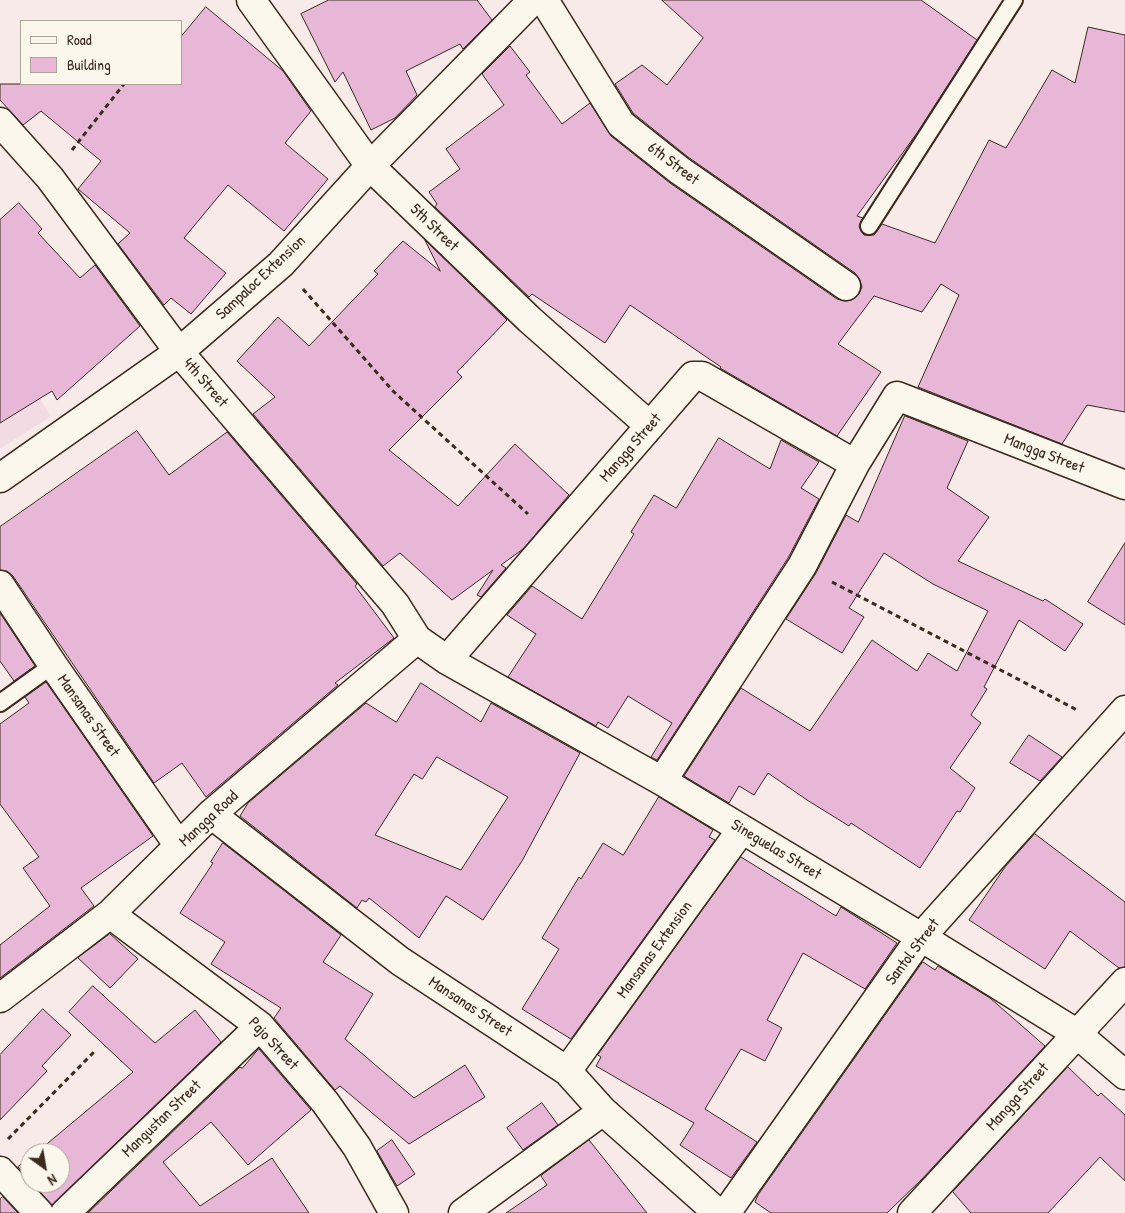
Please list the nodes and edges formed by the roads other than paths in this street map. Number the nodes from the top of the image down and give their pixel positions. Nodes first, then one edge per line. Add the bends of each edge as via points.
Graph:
1 (250, 0) edge
2 (532, 0) edge
3 (544, 0) edge
4 (1012, 1) edge
5 (0, 122) edge
6 (370, 166) junction
7 (869, 226) dead end
8 (846, 286) dead end
9 (178, 352) junction
10 (650, 426) junction
11 (855, 464) junction
12 (0, 478) edge
13 (1125, 485) edge
14 (0, 585) edge
15 (417, 639) junction
16 (447, 660) junction
17 (53, 665) junction
18 (0, 703) edge
19 (1117, 718) edge
20 (662, 780) junction
21 (211, 814) junction
22 (742, 829) junction
23 (179, 846) junction
24 (110, 914) junction
25 (921, 937) junction
26 (1125, 982) edge
27 (0, 998) edge
28 (260, 1026) junction
29 (1076, 1033) junction
30 (567, 1071) junction
31 (1125, 1075) edge
32 (603, 1111) junction
33 (0, 1171) edge
34 (40, 1213) edge
35 (65, 1213) edge
36 (394, 1213) edge
37 (463, 1213) edge
38 (718, 1213) edge
39 (726, 1213) edge
40 (912, 1213) edge

1 - 6 street, 5th Street
2 - 6 street, Sampaloc Extension
3 - 8 street, 6th Street via 621,124 679,170
4 - 7 lane
5 - 9 street, 4th Street via 50,178
6 - 9 street, Sampaloc Extension via 281,264
6 - 10 street, 5th Street via 530,320
9 - 12 street, Sampaloc Extension
9 - 15 street, 4th Street via 395,604
10 - 11 street, Mangga Street via 687,381 693,376 702,376
10 - 16 street, Mangga Street
11 - 13 street, Mangga Street via 897,396
11 - 20 street, Mangga Street via 802,566
14 - 17 street, Mansanas Street
15 - 16 street, Sineguelas Street
15 - 21 street, Mangga Road
16 - 20 street, Sineguelas Street
17 - 18 lane
17 - 23 street, Mansanas Street
19 - 25 street, Santol Street
20 - 22 street, Sineguelas Street
21 - 23 street, Mangga Road
21 - 30 street, Mansanas Street via 400,961
22 - 25 street, Sineguelas Street
22 - 30 street, Mansanas Extension
23 - 24 street, Mangga Road
24 - 27 street, Mangga Road
24 - 28 street, Pajo Street
25 - 29 street, Sineguelas Street
25 - 39 street, Santol Street
26 - 29 street, Mangga Street
28 - 35 street, Mangustan Street
28 - 36 street, Pajo Street via 325,1102 357,1147
29 - 31 street, Sineguelas Street
29 - 40 street, Mangga Street
30 - 32 street, Mansanas Street
32 - 37 street
32 - 38 street, Mansanas Street
33 - 34 street

